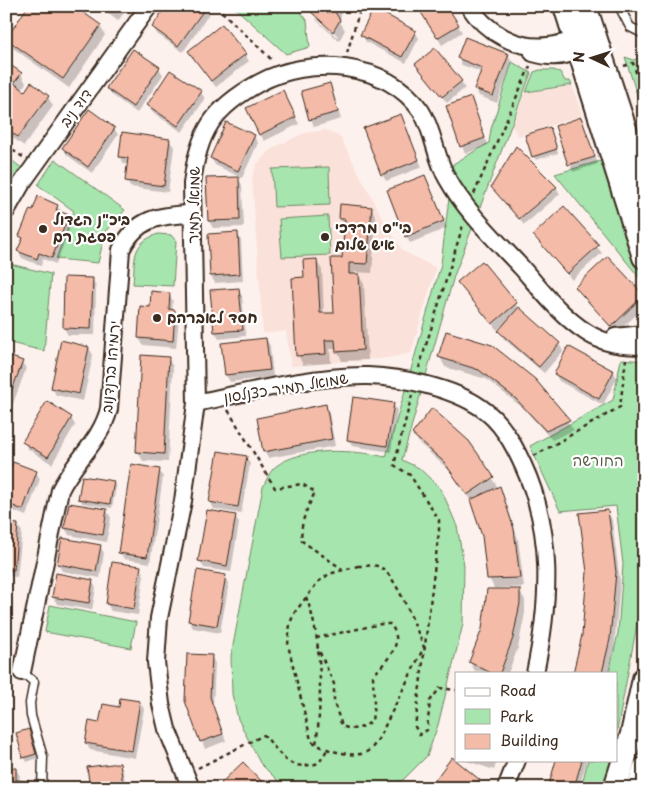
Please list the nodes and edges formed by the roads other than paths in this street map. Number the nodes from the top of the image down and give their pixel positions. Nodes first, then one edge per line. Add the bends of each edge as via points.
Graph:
1 (149, 6) edge
2 (469, 6) edge
3 (564, 6) edge
4 (586, 6) edge
5 (618, 6) edge
6 (644, 34) edge
7 (518, 44) junction
8 (583, 44) junction
9 (644, 187) edge
10 (6, 210) edge
11 (192, 214) junction
12 (644, 257) edge
13 (644, 334) edge
14 (595, 337) junction
15 (636, 346) edge
16 (197, 401) junction
17 (22, 672) joint
18 (535, 672) edge
19 (644, 679) edge
20 (515, 762) edge
21 (644, 769) edge
22 (186, 783) edge
23 (42, 788) edge
24 (506, 788) edge
25 (616, 788) edge
26 (638, 788) edge

1 - 10 street, דוד ניב
2 - 7 street via 484,25
3 - 8 street
4 - 8 street
5 - 6 lane via 630,28
7 - 8 street via 542,47
7 - 8 street via 535,54 554,57
8 - 9 street
8 - 12 street
11 - 14 street, שמואל תמיר via 192,184 199,143 225,106 242,92 285,73 306,68 342,67 369,72 388,82 421,111 440,164 457,195 552,301
11 - 16 street, שמואל תמיר
11 - 17 street, ירמיהו ברנדנוב via 166,215 138,227 130,233 121,250 109,409 102,430 65,480 56,502
13 - 14 street
14 - 15 street, שמואל תמיר via 613,344
16 - 18 street, שמואל תמיר כצנלסון via 346,377 387,378 446,391 481,408 496,420 522,462 536,498 547,554 546,604
16 - 22 street via 183,501 156,646 161,704
17 - 23 lane via 34,682 30,703 43,757
19 - 25 street
20 - 24 street
21 - 26 street

